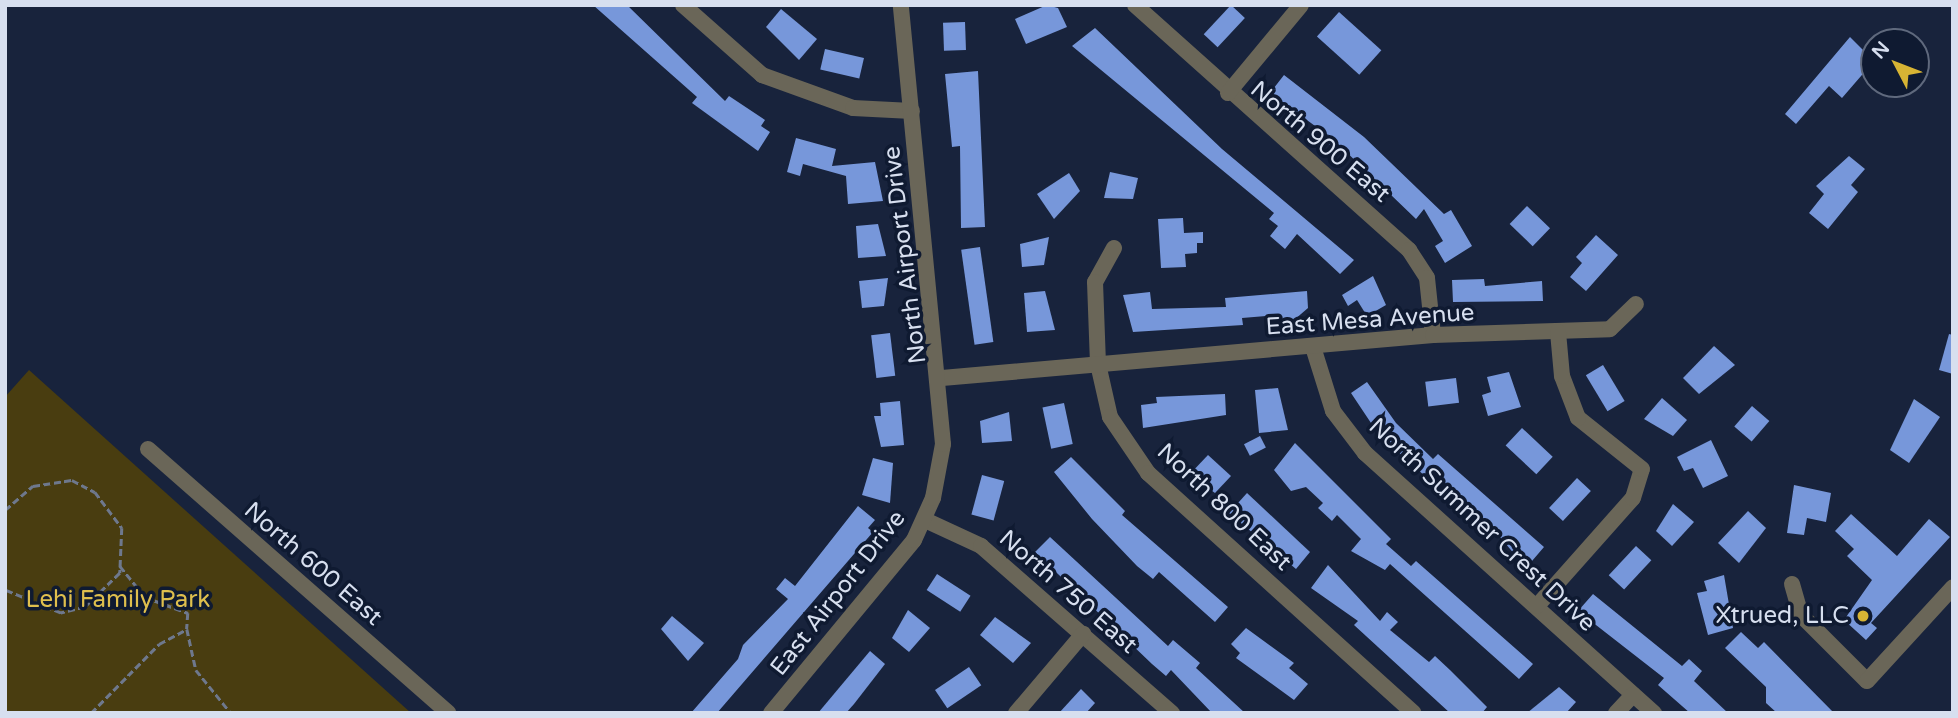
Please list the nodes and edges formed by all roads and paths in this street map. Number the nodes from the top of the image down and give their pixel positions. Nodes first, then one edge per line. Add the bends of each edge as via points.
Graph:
1 (683, 5) edge
2 (901, 5) edge
3 (1135, 5) edge
4 (1301, 5) edge
5 (1228, 93) junction
6 (912, 111) junction
7 (1114, 248) dead end
8 (1636, 304) dead end
9 (1558, 332) junction
10 (1433, 335) junction
11 (1313, 347) junction
12 (1098, 364) junction
13 (942, 378) junction
14 (148, 449) dead end
15 (933, 498) joint
16 (5, 510) edge
17 (925, 520) junction
18 (120, 566) junction
19 (1792, 584) dead end
20 (1953, 587) edge
21 (5, 590) edge
22 (1537, 606) junction
23 (187, 629) junction
24 (1083, 634) junction
25 (1633, 695) junction
26 (91, 713) edge
27 (230, 713) edge
28 (449, 713) edge
29 (771, 713) edge
30 (1016, 713) edge
31 (1172, 713) edge
32 (1414, 713) edge
33 (1616, 713) edge
34 (1654, 713) edge

1 - 6 street via 762,75 853,108
2 - 6 street, North Airport Drive
3 - 5 street, North 900 East
4 - 5 street
5 - 10 street, North 900 East via 1409,250 1427,278
6 - 13 street, North Airport Drive
7 - 12 street, North 800 East via 1095,282
8 - 9 street, East Mesa Avenue via 1610,329
9 - 10 street, East Mesa Avenue
9 - 22 street via 1562,376 1578,418 1642,469 1633,498
10 - 11 street, East Mesa Avenue
11 - 12 street, East Mesa Avenue
11 - 22 street, North Summer Crest Drive via 1333,411 1365,453
12 - 13 street, East Mesa Avenue
12 - 32 street, North 800 East via 1110,417 1148,473
13 - 15 street, North Airport Drive via 943,444
14 - 28 street, North 600 East
15 - 17 street, East Airport Drive
16 - 18 path via 33,486 72,480 95,492 122,528
17 - 24 street, North 750 East via 981,546
17 - 29 street, East Airport Drive
18 - 21 path via 85,607 61,613
18 - 23 path via 145,597 188,613
19 - 20 street via 1801,615 1867,681
22 - 25 street, North Summer Crest Drive
23 - 26 path via 159,644
23 - 27 path via 196,670
24 - 30 street
24 - 31 street, North 750 East
25 - 33 street
25 - 34 street, North Summer Crest Drive

